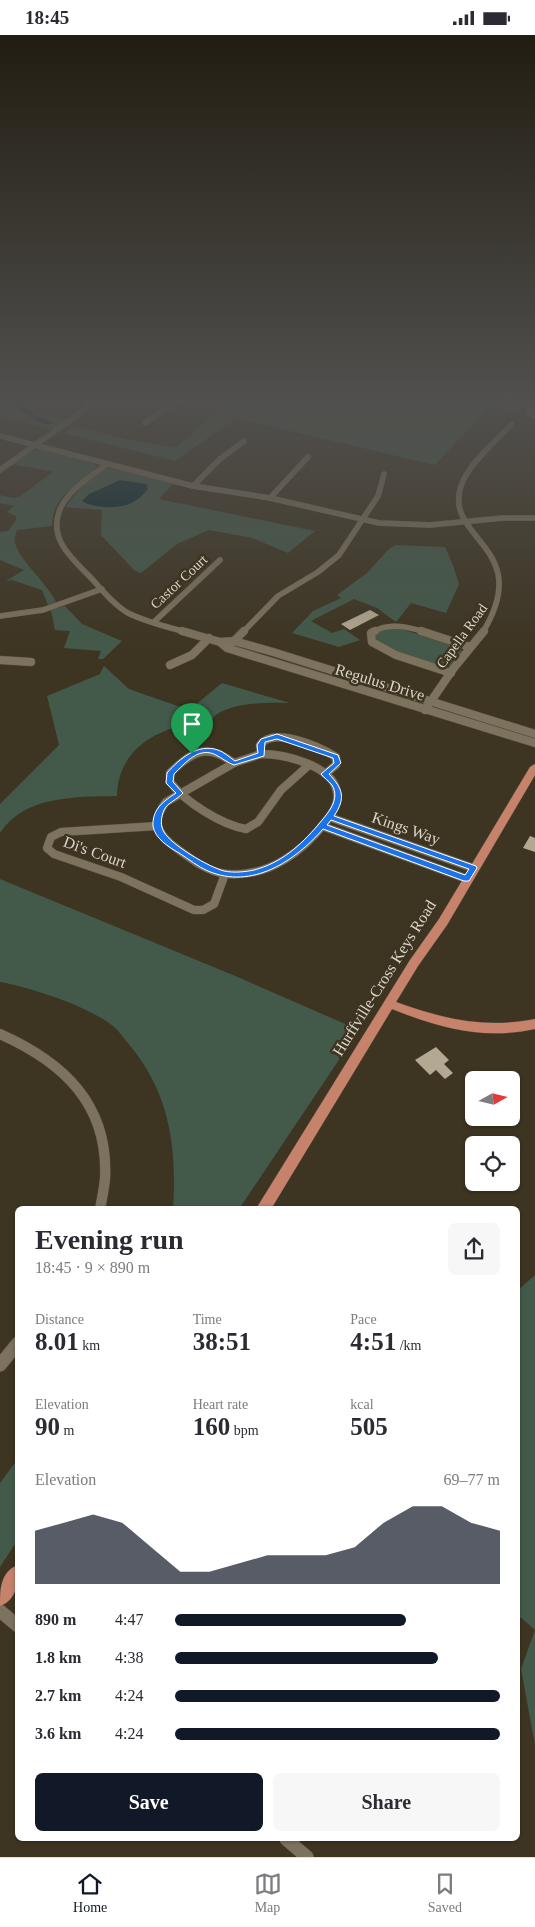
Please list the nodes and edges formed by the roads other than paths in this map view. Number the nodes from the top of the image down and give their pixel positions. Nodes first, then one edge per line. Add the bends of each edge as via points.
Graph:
1 (80, 483) edge
2 (181, 483) edge
3 (196, 483) edge
4 (284, 483) edge
5 (382, 483) edge
6 (462, 483) edge
7 (193, 486) junction
8 (270, 498) junction
9 (535, 518) edge
10 (363, 521) junction
11 (466, 521) junction
12 (220, 560) dead end
13 (102, 589) junction
14 (0, 616) edge
15 (155, 621) junction
16 (209, 638) junction
17 (234, 641) junction
18 (220, 642) junction
19 (470, 647) junction
20 (227, 648) junction
21 (0, 660) edge
22 (31, 662) dead end
23 (170, 665) dead end
24 (451, 673) junction
25 (432, 701) junction
26 (426, 710) junction
27 (491, 720) junction
28 (485, 729) junction
29 (535, 735) edge
30 (535, 743) edge
31 (261, 754) junction
32 (234, 763) junction
33 (309, 765) junction
34 (535, 767) edge
35 (325, 774) junction
36 (180, 793) junction
37 (329, 817) junction
38 (157, 826) junction
39 (322, 826) junction
40 (473, 868) junction
41 (225, 874) junction
42 (467, 879) junction
43 (390, 1004) junction
44 (430, 1019) junction
45 (377, 1024) junction
46 (535, 1024) edge
47 (0, 1033) edge
48 (101, 1206) edge
49 (265, 1206) edge
50 (15, 1347) edge
51 (0, 1365) edge
52 (15, 1577) edge
53 (0, 1598) edge
54 (0, 1611) edge
55 (15, 1624) edge
56 (288, 1841) edge
57 (307, 1857) edge

1 - 13 street, Regulus Drive via 66,497 58,517 59,540 65,551
2 - 7 street
3 - 7 street
4 - 8 street
5 - 10 street via 378,497
6 - 11 street, Capella Road via 459,503
7 - 8 street
8 - 10 street
9 - 11 street
10 - 11 street via 414,526
10 - 17 street via 335,558 278,596
11 - 19 street, Capella Road via 496,555 504,581 498,609
12 - 15 street, Castor Court
13 - 14 street via 43,610
13 - 15 street, Regulus Drive via 126,611
15 - 16 street, Regulus Drive
16 - 18 street, Regulus Drive
16 - 23 street via 192,655
17 - 18 street, Regulus Drive
17 - 20 street
17 - 25 street, Regulus Drive
18 - 20 street, Regulus Drive
19 - 24 street, Capella Road
19 - 24 street via 394,625 379,627 371,633 372,641 388,652
20 - 26 street, Regulus Drive
21 - 22 street
24 - 25 street, Capella Road
25 - 26 street, Capella Road
25 - 27 street, Regulus Drive
26 - 28 street, Regulus Drive
27 - 28 street
27 - 29 street, Regulus Drive
28 - 30 street, Regulus Drive
31 - 32 street
31 - 33 street via 287,756
31 - 35 street via 260,745 266,739 285,738 336,757 335,767
32 - 36 street
32 - 36 street via 216,752 206,750 192,754 169,776 170,783
33 - 35 street
33 - 36 street via 283,788 260,822 248,829 230,825
34 - 40 main road, Hurffville-Cross Keys Road
35 - 37 street via 336,785 339,796
36 - 38 street via 160,808
37 - 39 street
37 - 40 street, Kings Way
38 - 41 street via 169,843 204,866
38 - 41 street, Di's Court via 61,832 47,843 54,854 121,877 194,910 214,905
39 - 41 street via 304,846 282,861 253,873
39 - 42 street, Kings Way
40 - 42 main road, Hurffville-Cross Keys Road
42 - 43 main road, Hurffville-Cross Keys Road
43 - 44 main road
43 - 45 main road, Hurffville-Cross Keys Road
44 - 45 main road via 397,1015
44 - 46 main road via 497,1030
45 - 49 main road, Hurffville-Cross Keys Road
47 - 48 street via 48,1057 85,1097 97,1120 104,1151 106,1181
50 - 51 street
52 - 53 main road
54 - 55 street
56 - 57 street

